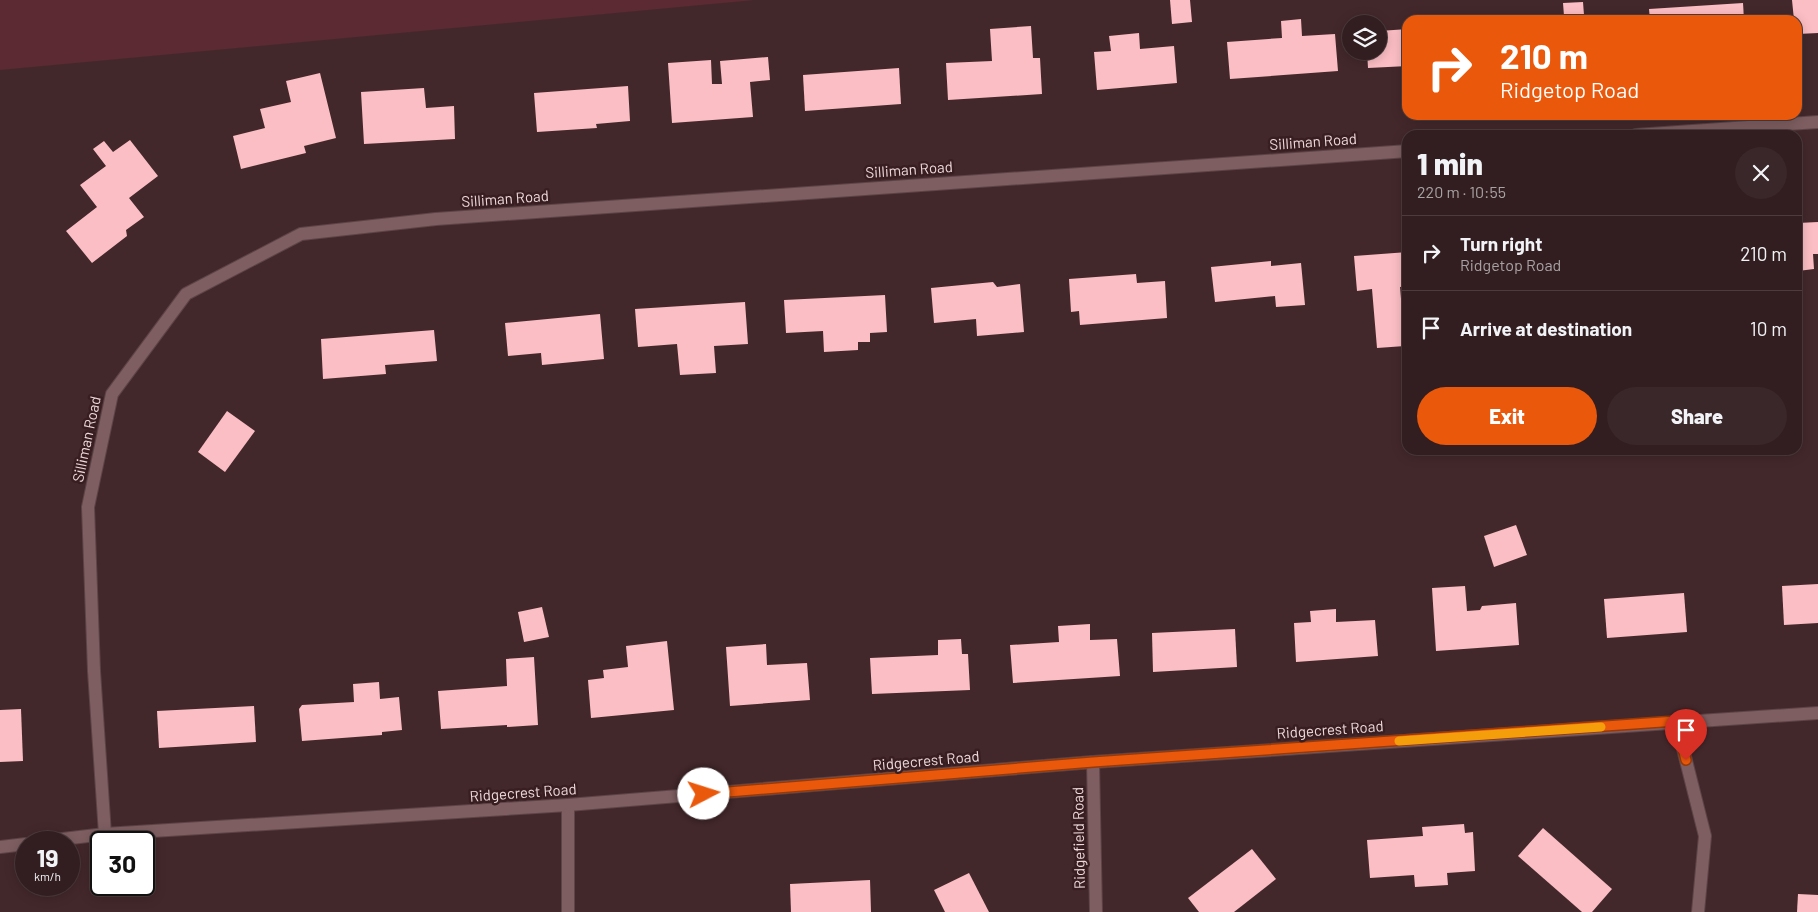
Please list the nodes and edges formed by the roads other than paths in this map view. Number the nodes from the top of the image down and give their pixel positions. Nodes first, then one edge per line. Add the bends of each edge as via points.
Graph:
1 (1818, 122) edge
2 (1706, 130) edge
3 (1402, 151) edge
4 (1818, 713) edge
5 (1676, 721) junction
6 (1093, 762) junction
7 (568, 805) junction
8 (105, 831) edge
9 (153, 831) edge
10 (15, 845) edge
11 (0, 847) edge
12 (568, 912) edge
13 (1096, 912) edge
14 (1698, 912) edge

1 - 2 street
3 - 8 street, Silliman Road via 416,221 301,234 186,294 112,394 88,507
4 - 5 street, Ridgecrest Road
5 - 6 street, Ridgecrest Road
5 - 14 street via 1705,836
6 - 7 street, Ridgecrest Road
6 - 13 street, Ridgefield Road
7 - 9 street, Ridgecrest Road
7 - 12 street
10 - 11 street

